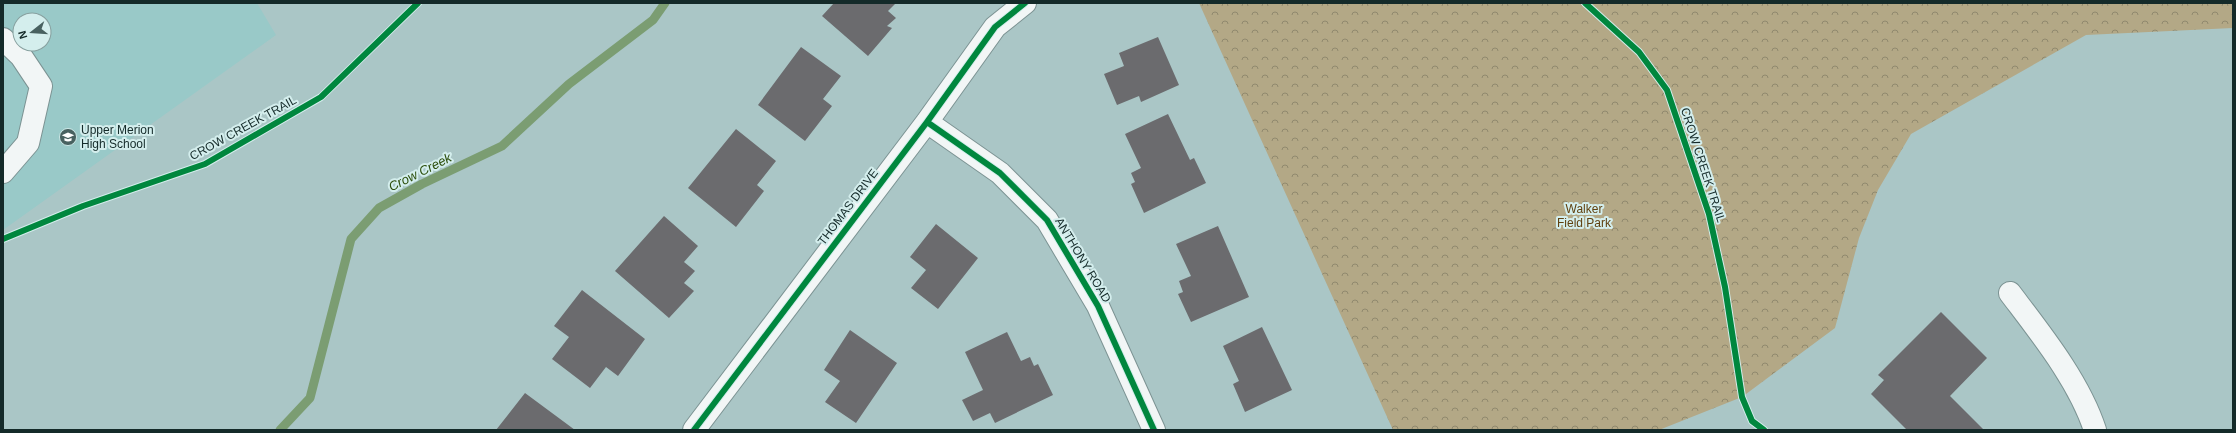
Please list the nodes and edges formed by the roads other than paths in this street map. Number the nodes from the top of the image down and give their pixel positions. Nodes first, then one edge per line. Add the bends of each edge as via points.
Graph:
1 (1025, 3) edge
2 (3, 39) edge
3 (928, 122) junction
4 (3, 172) edge
5 (2010, 293) dead end
6 (694, 430) edge
7 (1154, 430) edge
8 (2095, 430) edge

1 - 3 street, THOMAS DRIVE via 995,27
2 - 4 street via 21,56 41,86 28,143
3 - 6 street, THOMAS DRIVE
3 - 7 street, ANTHONY ROAD via 1000,173 1047,220 1098,306
5 - 8 street via 2054,351

